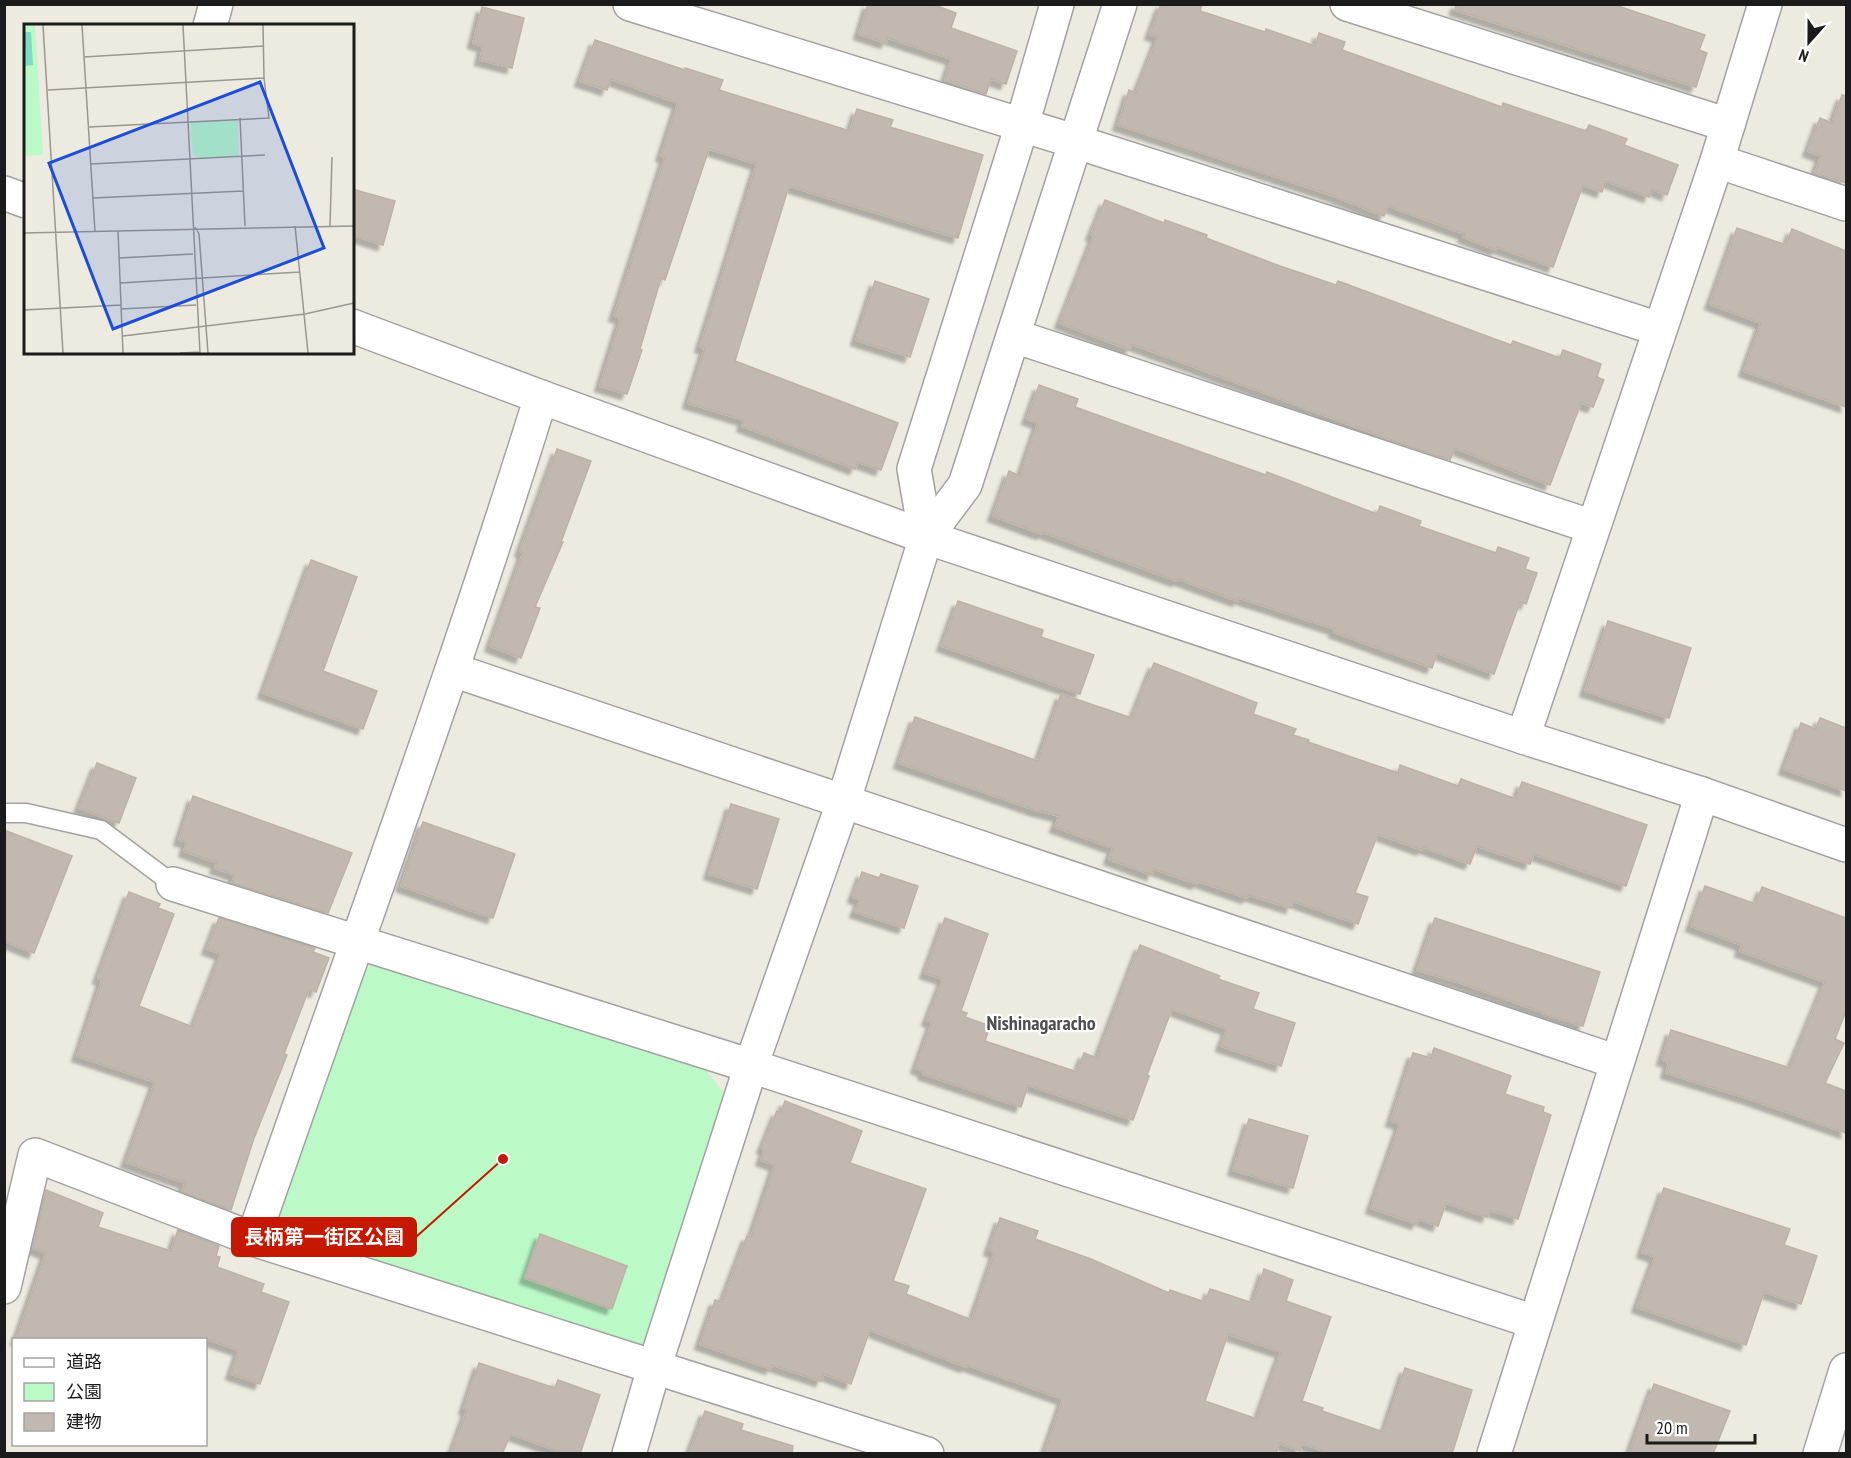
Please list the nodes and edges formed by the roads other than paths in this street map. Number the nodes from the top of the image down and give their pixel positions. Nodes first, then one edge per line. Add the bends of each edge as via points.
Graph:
1 (216, 4) edge
2 (630, 4) edge
3 (1057, 4) edge
4 (1120, 4) edge
5 (1347, 4) edge
6 (1765, 4) edge
7 (211, 24) edge
8 (1022, 125) junction
9 (1728, 125) junction
10 (1077, 142) junction
11 (1717, 161) junction
12 (4, 193) edge
13 (24, 200) edge
14 (1846, 204) edge
15 (354, 327) edge
16 (1659, 329) junction
17 (1014, 336) junction
18 (541, 396) junction
19 (1593, 527) junction
20 (926, 537) junction
21 (453, 670) junction
22 (1523, 737) junction
23 (1702, 794) junction
24 (843, 802) junction
25 (4, 813) edge
26 (1846, 845) edge
27 (172, 884) joint
28 (357, 940) junction
29 (1617, 1062) junction
30 (751, 1066) junction
31 (253, 1239) junction
32 (4, 1287) edge
33 (1535, 1322) junction
34 (654, 1368) junction
35 (1846, 1370) edge
36 (629, 1454) edge
37 (927, 1454) edge
38 (1494, 1454) edge
39 (1820, 1454) edge

1 - 7 street
2 - 8 street
3 - 8 street
4 - 10 street
5 - 9 street
6 - 9 street
8 - 10 street
8 - 20 street via 914,469
9 - 11 street
10 - 16 street
10 - 17 street
11 - 14 street
11 - 16 street
12 - 13 street
15 - 18 street
16 - 19 street
17 - 19 street
17 - 20 street via 965,485
18 - 20 street
18 - 21 street
19 - 22 street
20 - 22 street
20 - 24 street
21 - 24 street
21 - 28 street
22 - 23 street
23 - 26 street
23 - 29 street
24 - 29 street
24 - 30 street
25 - 27 lane via 26,813 101,830
27 - 28 street
28 - 30 street
28 - 31 street
29 - 33 street
30 - 33 street
30 - 34 street
31 - 32 street via 35,1155
31 - 34 street
33 - 38 street
34 - 36 street
34 - 37 street
35 - 39 street

